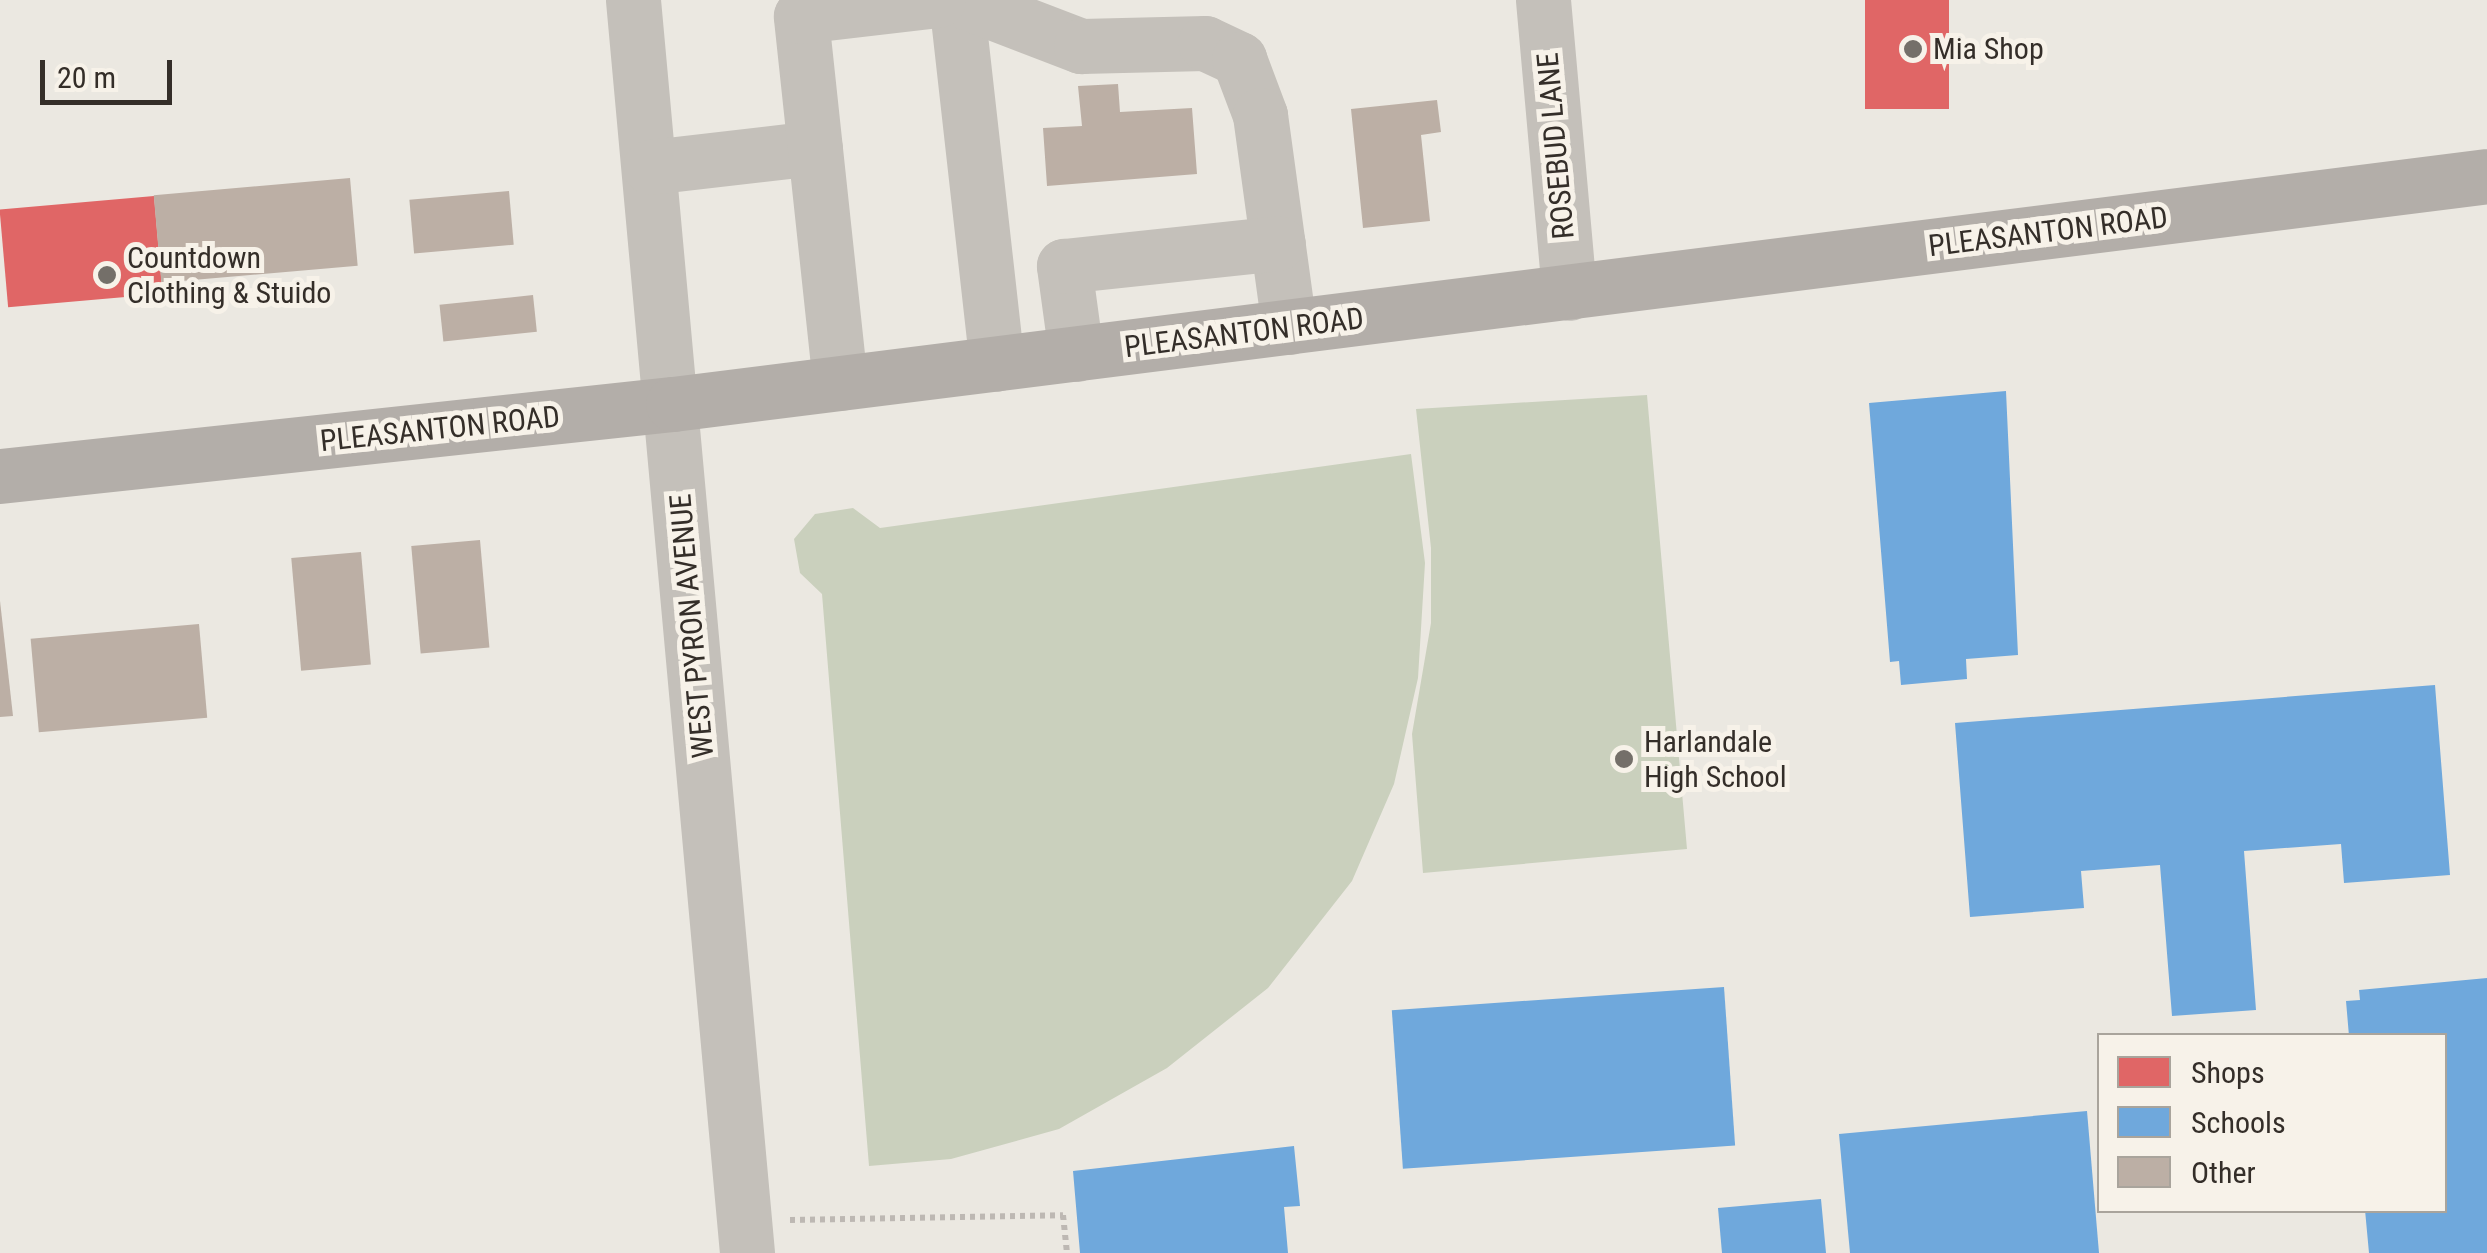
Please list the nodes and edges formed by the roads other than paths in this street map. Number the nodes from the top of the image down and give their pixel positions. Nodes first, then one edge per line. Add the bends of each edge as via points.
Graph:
1 (634, 0) edge
2 (938, 0) edge
3 (959, 0) edge
4 (1542, 0) edge
5 (815, 148) junction
6 (650, 167) junction
7 (2487, 176) edge
8 (1278, 242) junction
9 (1569, 293) junction
10 (1290, 327) junction
11 (1076, 354) junction
12 (997, 364) junction
13 (840, 382) junction
14 (672, 404) junction
15 (0, 476) edge
16 (746, 1237) edge

1 - 6 street, WEST PYRON AVENUE
2 - 5 street via 802,16
3 - 8 street via 1081,46 1206,44 1239,59 1260,115
3 - 12 street
4 - 9 street, ROSEBUD LANE
5 - 6 street
5 - 13 street
6 - 14 street, WEST PYRON AVENUE
7 - 9 main road, PLEASANTON ROAD
8 - 10 street
8 - 11 street via 1064,266
9 - 10 main road, PLEASANTON ROAD
10 - 11 main road, PLEASANTON ROAD
11 - 12 main road, PLEASANTON ROAD
12 - 13 main road, PLEASANTON ROAD
13 - 14 main road, PLEASANTON ROAD
14 - 15 main road, PLEASANTON ROAD
14 - 16 street, WEST PYRON AVENUE

